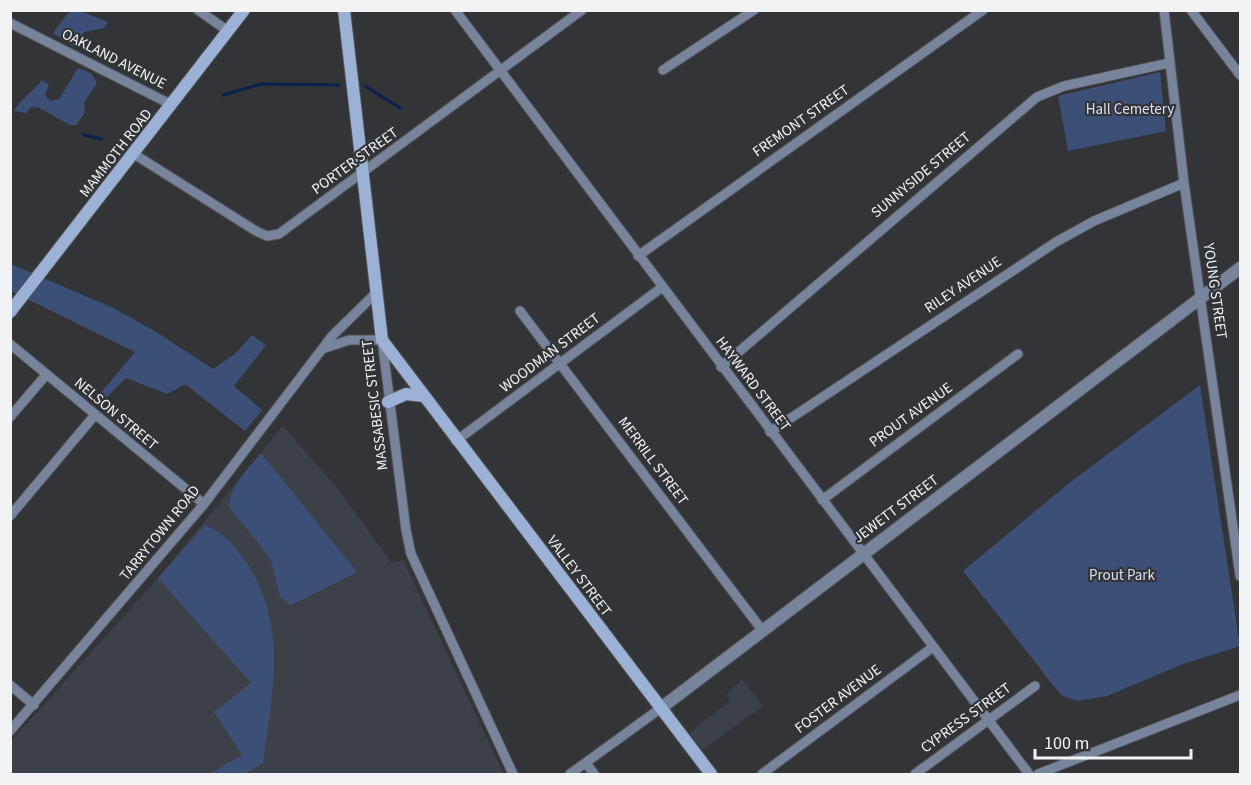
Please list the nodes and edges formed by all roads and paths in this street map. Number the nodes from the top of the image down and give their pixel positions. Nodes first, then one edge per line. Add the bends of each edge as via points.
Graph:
1 (198, 10) edge
2 (244, 10) edge
3 (344, 10) edge
4 (455, 10) edge
5 (582, 10) edge
6 (754, 10) edge
7 (983, 10) edge
8 (1164, 10) edge
9 (1191, 10) edge
10 (10, 22) edge
11 (228, 31) junction
12 (1169, 63) junction
13 (663, 70) dead end
14 (500, 72) junction
15 (1240, 75) edge
16 (172, 105) junction
17 (134, 154) junction
18 (365, 173) junction
19 (1184, 183) junction
20 (638, 256) junction
21 (1240, 268) edge
22 (662, 288) junction
23 (377, 292) junction
24 (1200, 298) junction
25 (520, 311) dead end
26 (10, 312) edge
27 (382, 340) junction
28 (10, 344) edge
29 (325, 348) junction
30 (1018, 354) dead end
31 (561, 364) junction
32 (722, 367) junction
33 (46, 375) junction
34 (423, 396) junction
35 (388, 402) junction
36 (94, 416) junction
37 (10, 417) edge
38 (770, 432) junction
39 (456, 441) junction
40 (822, 500) junction
41 (204, 504) junction
42 (10, 516) edge
43 (1237, 532) edge
44 (862, 553) junction
45 (1240, 576) edge
46 (762, 630) junction
47 (933, 647) junction
48 (10, 685) edge
49 (1035, 686) dead end
50 (1240, 695) edge
51 (34, 705) junction
52 (661, 708) junction
53 (988, 720) junction
54 (10, 731) edge
55 (586, 763) junction
56 (513, 774) edge
57 (570, 774) edge
58 (594, 774) edge
59 (711, 774) edge
60 (762, 774) edge
61 (915, 774) edge
62 (1029, 774) edge
63 (1038, 774) edge

1 - 11 street
2 - 11 main road, MAMMOTH ROAD
3 - 18 main road, MASSABESIC STREET
4 - 14 street, HAYWARD STREET
5 - 14 street, PORTER STREET
6 - 13 street
7 - 20 street, FREMONT STREET
8 - 12 street, YOUNG STREET
9 - 15 street
10 - 16 street, OAKLAND AVENUE
11 - 16 main road, MAMMOTH ROAD
12 - 19 street, YOUNG STREET
12 - 32 street, SUNNYSIDE STREET via 1064,86 1037,97
14 - 18 street, PORTER STREET
14 - 20 street, HAYWARD STREET
16 - 17 main road, MAMMOTH ROAD
17 - 18 street, PORTER STREET via 267,236 279,234
17 - 26 main road, MAMMOTH ROAD
18 - 23 main road, MASSABESIC STREET
19 - 24 street, YOUNG STREET
19 - 38 street, RILEY AVENUE via 1094,221 1056,242
20 - 22 street, HAYWARD STREET
21 - 24 street, JEWETT STREET
22 - 31 street, WOODMAN STREET
22 - 32 street, HAYWARD STREET
23 - 27 main road, MASSABESIC STREET
23 - 29 street, TARRYTOWN ROAD via 332,336
24 - 43 street, YOUNG STREET
24 - 44 street, JEWETT STREET
25 - 31 street, MERRILL STREET
27 - 29 street via 350,340
27 - 34 main road, VALLEY STREET
27 - 35 street, MASSABESIC STREET
28 - 33 street, NELSON STREET
29 - 41 street, TARRYTOWN ROAD
30 - 40 street, PROUT AVENUE
31 - 39 street, WOODMAN STREET
31 - 46 street, MERRILL STREET
32 - 38 street, HAYWARD STREET
33 - 36 street, NELSON STREET
33 - 37 street
34 - 35 main road via 406,394
34 - 39 main road, VALLEY STREET
35 - 56 street, MASSABESIC STREET via 411,554
36 - 41 street, NELSON STREET
36 - 42 street
38 - 40 street, HAYWARD STREET
39 - 52 main road, VALLEY STREET
40 - 44 street, HAYWARD STREET
41 - 51 street, TARRYTOWN ROAD
43 - 45 street, YOUNG STREET
44 - 46 street, JEWETT STREET
44 - 47 street, HAYWARD STREET
46 - 52 street, JEWETT STREET
47 - 53 street, HAYWARD STREET
47 - 60 street, FOSTER AVENUE
48 - 51 street
49 - 53 street, CYPRESS STREET
50 - 63 street
51 - 54 street, TARRYTOWN ROAD
52 - 55 street, JEWETT STREET
52 - 59 main road, VALLEY STREET
53 - 61 street, CYPRESS STREET
53 - 62 street, HAYWARD STREET
55 - 57 street, JEWETT STREET
55 - 58 street

